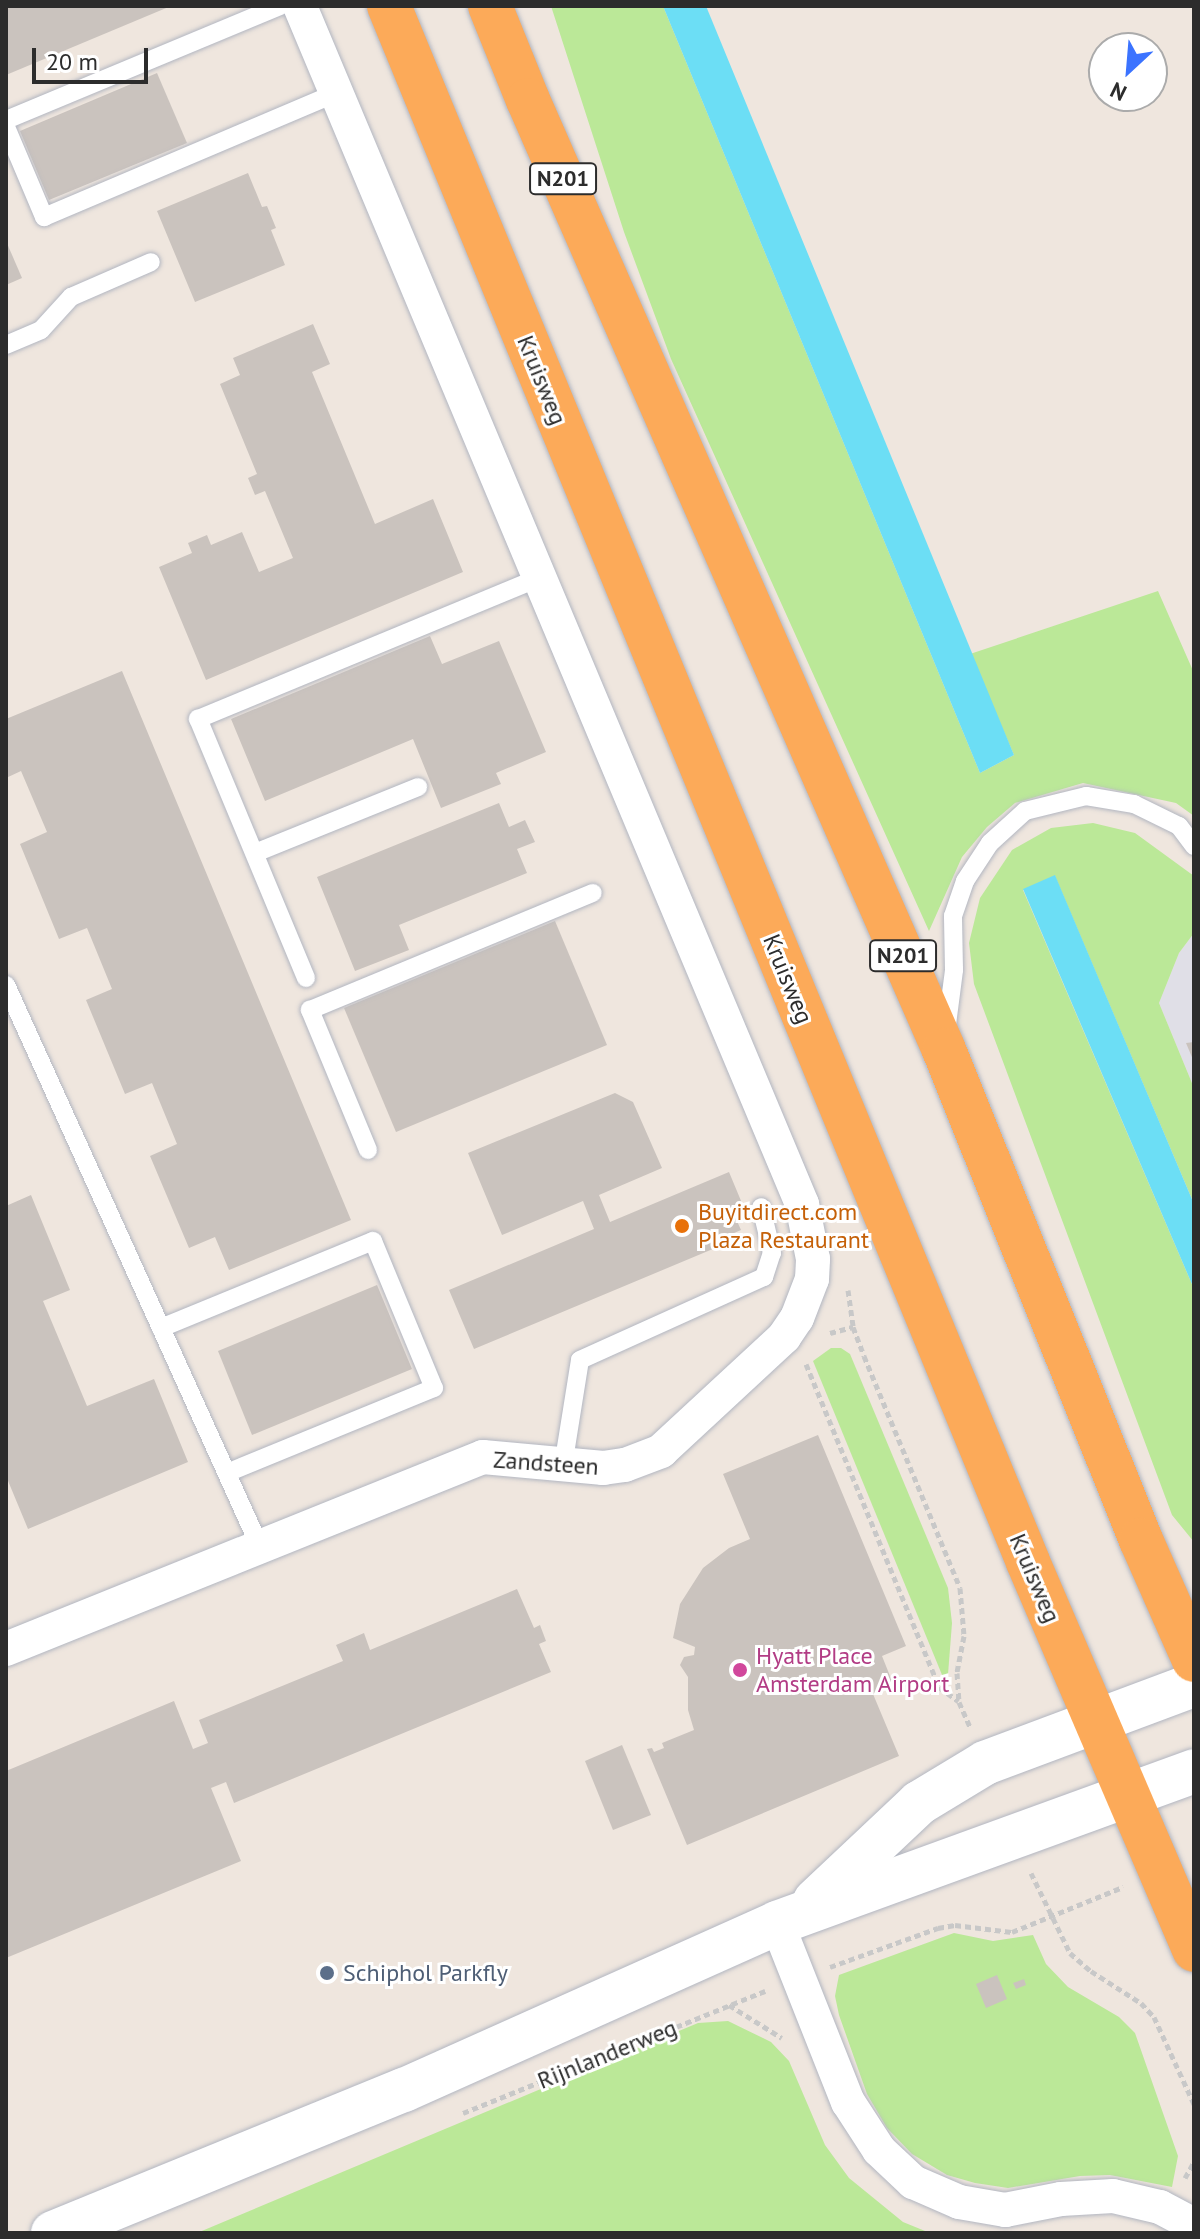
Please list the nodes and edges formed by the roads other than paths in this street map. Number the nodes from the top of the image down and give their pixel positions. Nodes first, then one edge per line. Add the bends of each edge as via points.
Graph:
1 (280, 6) edge
2 (300, 6) edge
3 (389, 6) edge
4 (490, 6) edge
5 (338, 92) junction
6 (6, 120) edge
7 (6, 127) edge
8 (151, 262) dead end
9 (6, 345) edge
10 (539, 578) junction
11 (418, 787) dead end
12 (1194, 846) edge
13 (255, 853) junction
14 (593, 893) dead end
15 (306, 978) dead end
16 (6, 985) edge
17 (944, 1050) junction
18 (368, 1150) dead end
19 (761, 1207) dead end
20 (161, 1328) junction
21 (563, 1466) junction
22 (227, 1473) junction
23 (1141, 1540) junction
24 (260, 1547) junction
25 (1194, 1578) edge
26 (6, 1649) edge
27 (1194, 1660) edge
28 (1194, 1685) edge
29 (1098, 1720) junction
30 (1194, 1771) edge
31 (1130, 1795) junction
32 (789, 1918) junction
33 (1194, 1950) edge
34 (1004, 2222) edge
35 (1194, 2225) edge
36 (53, 2233) edge

1 - 6 lane
2 - 5 street
3 - 29 highway, Kruisweg via 1010,1518
4 - 17 highway, N201
5 - 7 lane via 44,217
5 - 10 street
8 - 9 lane via 71,297 41,330
10 - 13 lane via 198,719
10 - 21 street, Zandsteen via 802,1204 813,1259 812,1279 784,1337 661,1451 625,1465
11 - 13 lane
12 - 17 lane via 1179,826 1134,804 1086,796 1025,811 990,843 965,881 953,916 954,970
13 - 15 lane
14 - 18 lane via 310,1010
16 - 20 lane
17 - 23 highway, N201
19 - 21 lane via 772,1253 764,1277 580,1360
20 - 22 lane
20 - 22 lane via 373,1241 434,1388
21 - 24 street, Zandsteen via 483,1457
22 - 24 lane
23 - 25 highway
23 - 27 highway, N201
24 - 26 street, Zandsteen
28 - 29 street, Rijnlanderweg
29 - 31 highway, Kruisweg
29 - 32 street, Rijnlanderweg via 985,1763 919,1803
30 - 31 street, Rijnlanderweg
31 - 32 street, Rijnlanderweg
31 - 33 highway, Kruisweg
32 - 34 street via 799,1978 848,2102 879,2150 913,2182
32 - 36 street, Rijnlanderweg via 404,2090
34 - 35 street via 1061,2199 1113,2196 1160,2207

